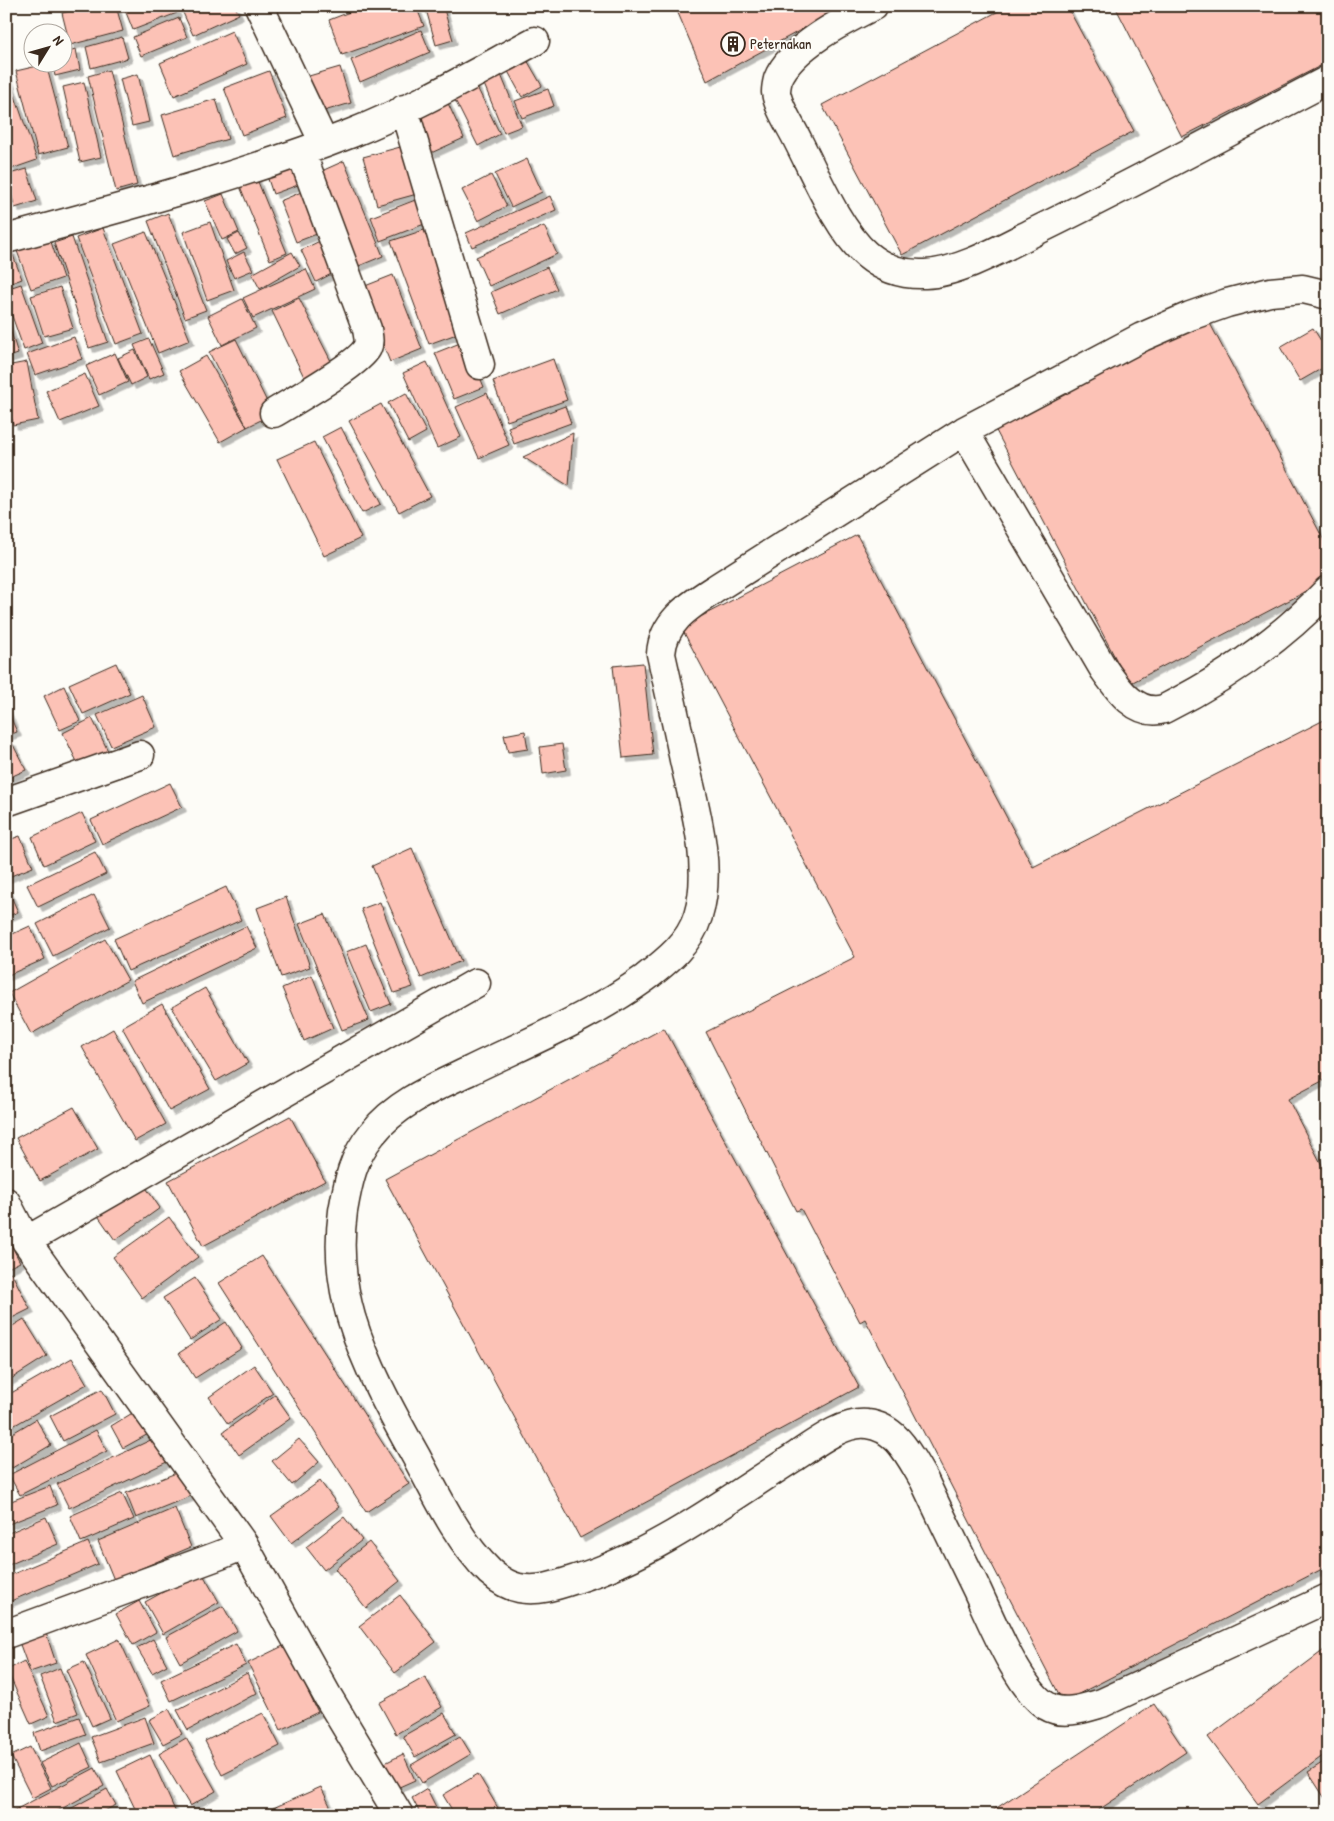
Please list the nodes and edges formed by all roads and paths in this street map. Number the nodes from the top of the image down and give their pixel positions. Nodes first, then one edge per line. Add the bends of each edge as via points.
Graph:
1 (258, 6) edge
2 (873, 6) edge
3 (535, 42) dead end
4 (1328, 80) edge
5 (404, 110) junction
6 (312, 147) junction
7 (6, 240) edge
8 (1328, 295) edge
9 (480, 365) dead end
10 (274, 413) dead end
11 (964, 431) junction
12 (1328, 590) edge
13 (140, 756) dead end
14 (6, 802) edge
15 (476, 984) dead end
16 (6, 1202) edge
17 (26, 1242) junction
18 (244, 1545) junction
19 (1328, 1598) edge
20 (6, 1634) edge
21 (399, 1815) edge

1 - 6 street
2 - 4 street via 833,28 794,56 781,73 776,90 820,185 851,238 876,262 909,275 950,270 992,253
3 - 5 street
5 - 6 street
5 - 9 street
6 - 7 street via 253,169
6 - 10 street via 367,329 368,343 352,364
8 - 11 street via 1303,289 1270,292 1227,302 1134,341
11 - 12 street via 1103,668 1124,695 1144,709 1158,711 1218,677 1271,640
11 - 19 street via 718,587 672,623 663,638 661,654 699,826 703,870 700,913 694,929 674,954 623,993 428,1091 391,1114 374,1131 354,1161 340,1229 344,1293 355,1331 386,1401 465,1542 489,1571 513,1586 546,1588 622,1562 821,1440 848,1426 863,1423 886,1430 910,1457 1020,1675 1042,1702 1055,1710 1068,1711 1102,1703
13 - 14 street
15 - 17 street
16 - 17 street
17 - 18 street
18 - 20 street
18 - 21 street via 327,1695

